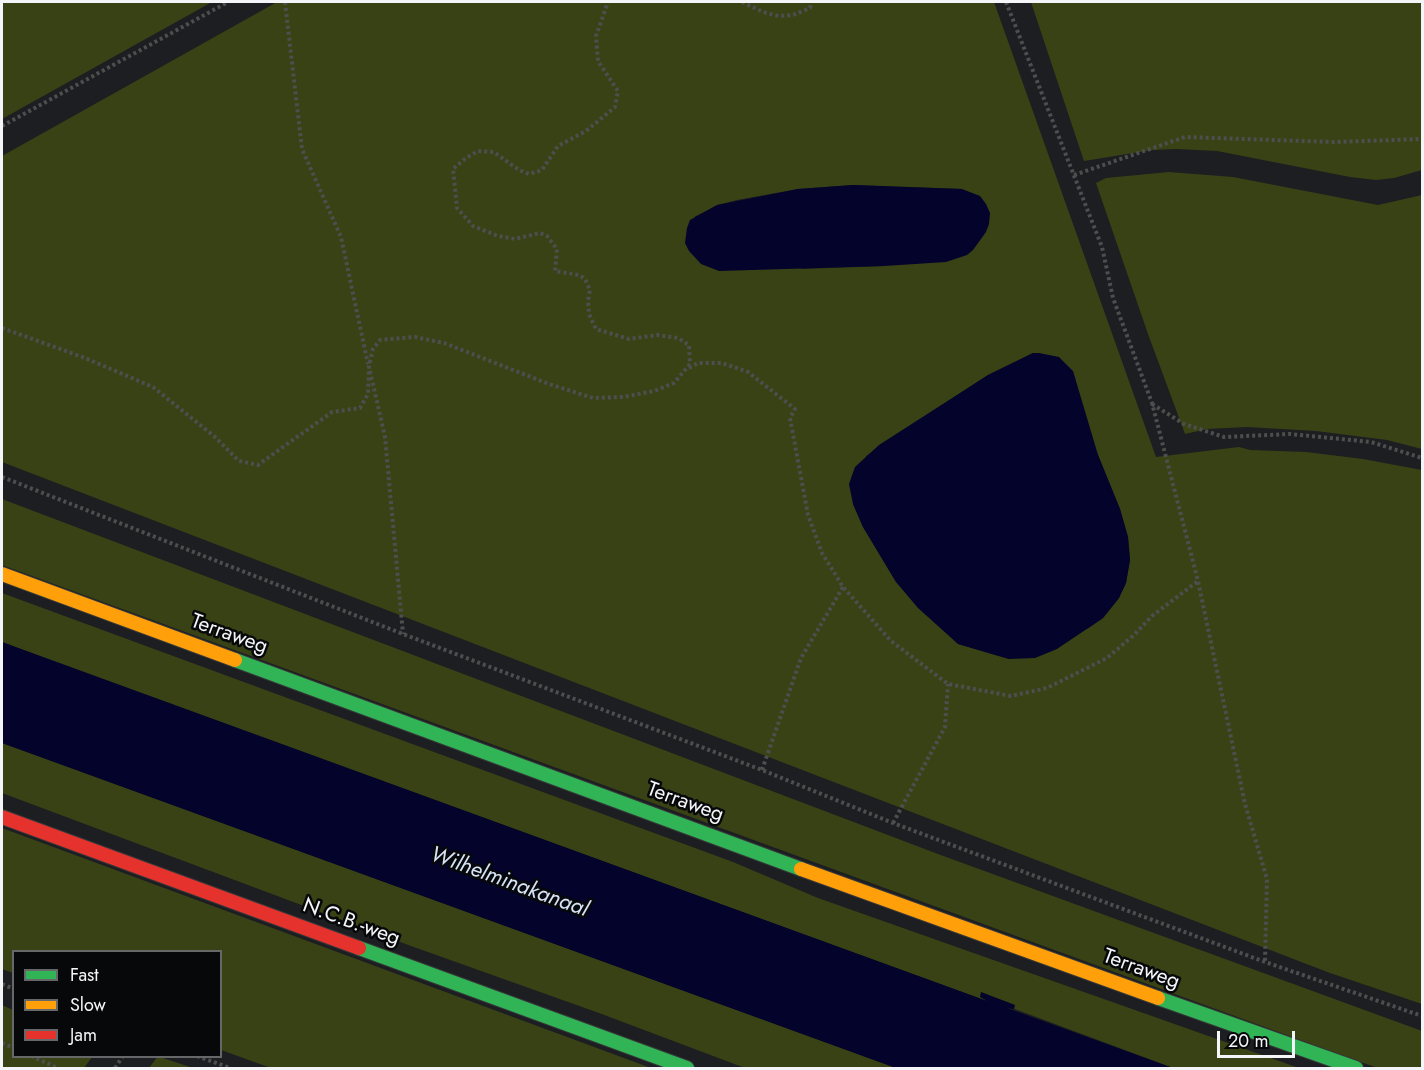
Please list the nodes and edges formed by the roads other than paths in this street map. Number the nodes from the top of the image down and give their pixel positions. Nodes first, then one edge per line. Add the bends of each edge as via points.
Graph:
1 (2, 574) edge
2 (2, 817) edge
3 (687, 1068) edge
4 (1356, 1068) edge

1 - 4 street, Terraweg via 1035,955
2 - 3 street, N.C.B.-weg

